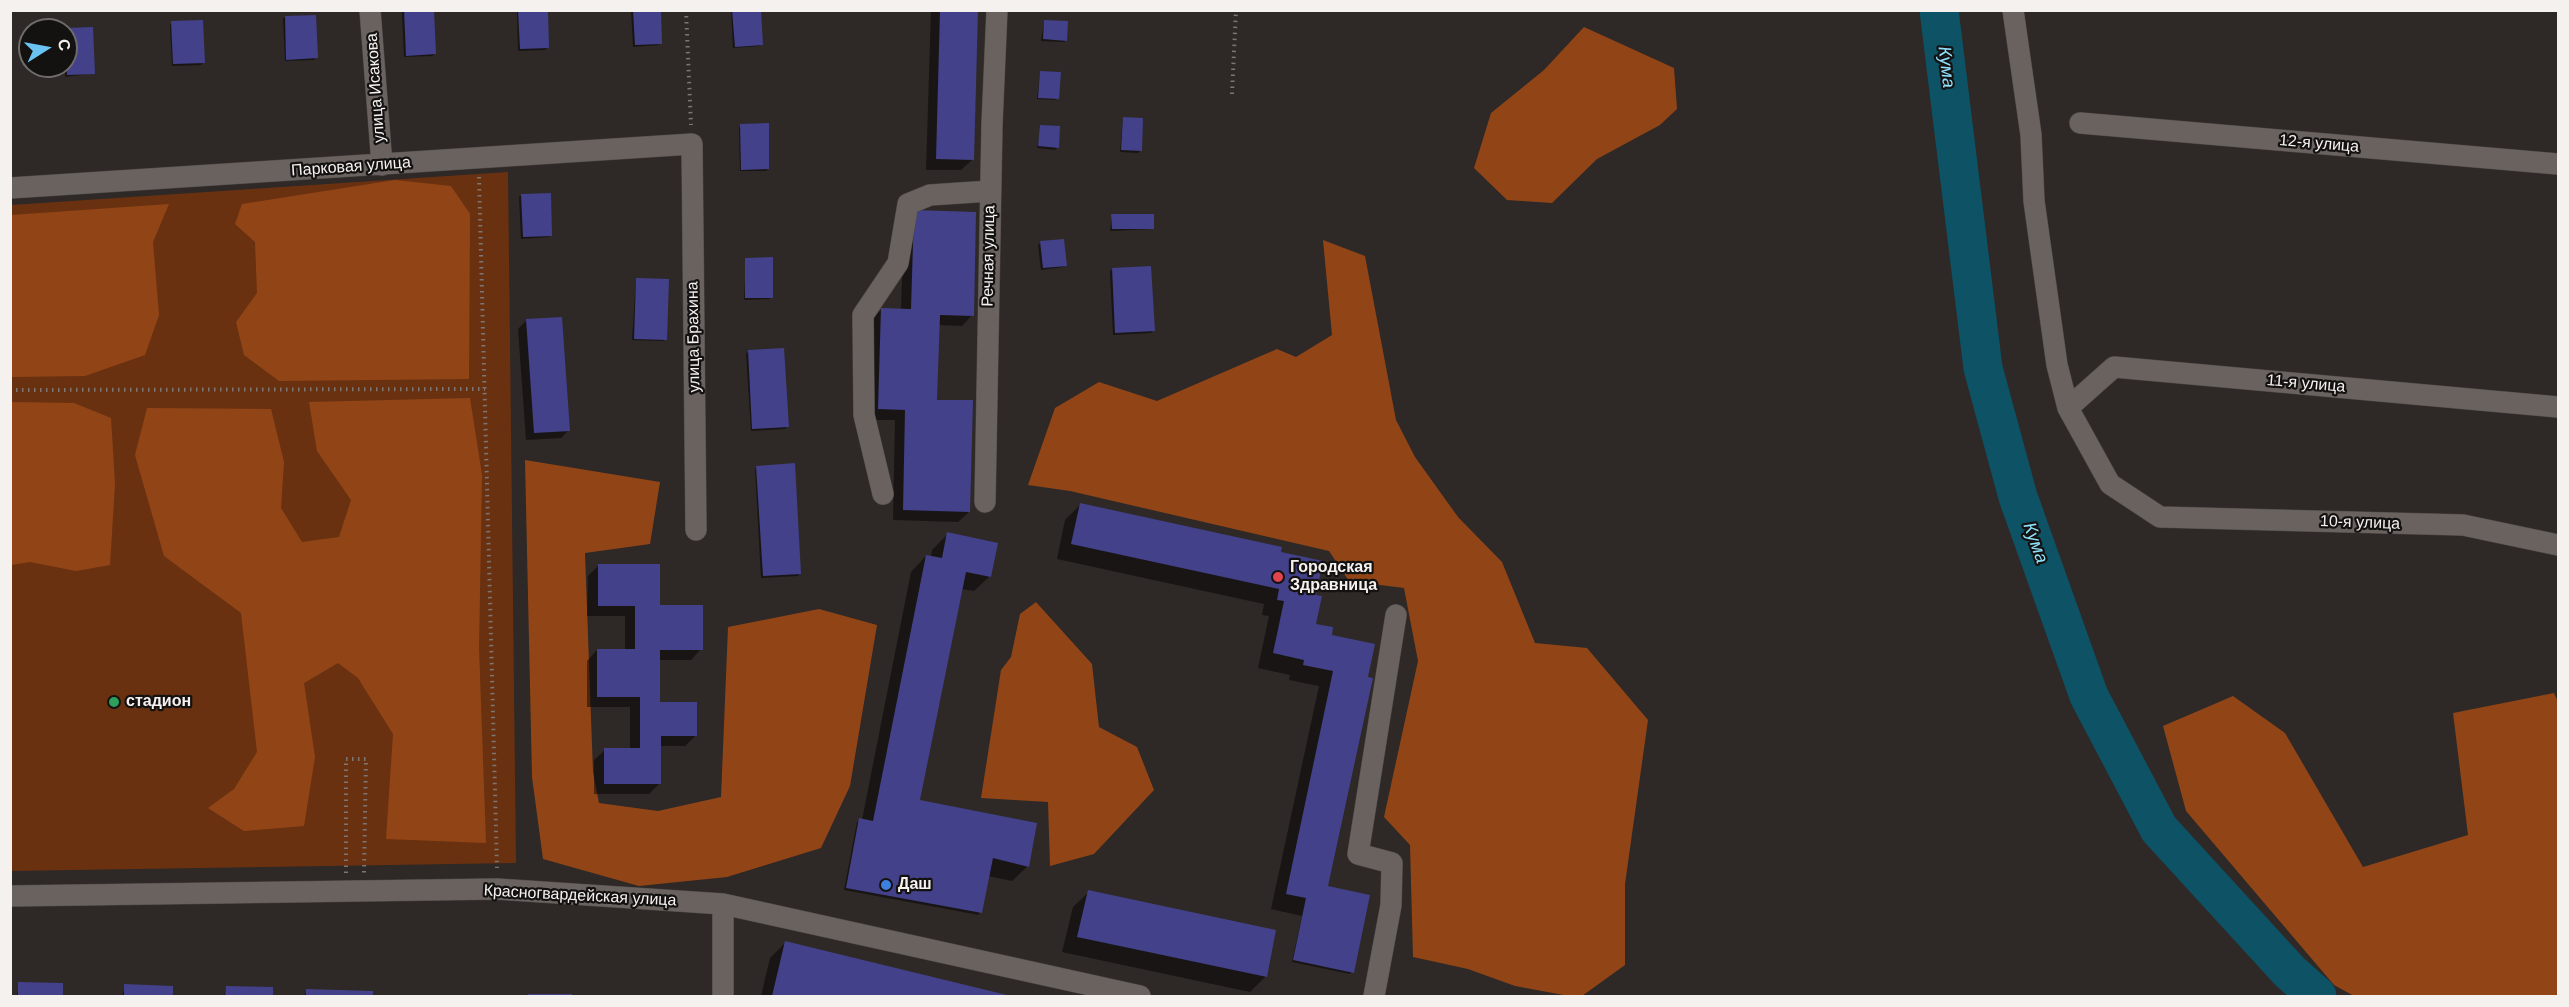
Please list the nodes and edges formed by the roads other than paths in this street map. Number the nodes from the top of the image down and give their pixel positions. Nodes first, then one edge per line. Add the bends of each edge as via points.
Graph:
1 (370, 10) edge
2 (998, 10) edge
3 (2013, 10) edge
4 (2079, 123) dead end
5 (692, 144) joint
6 (2559, 164) edge
7 (382, 165) junction
8 (10, 188) edge
9 (990, 191) junction
10 (2559, 406) edge
11 (2068, 408) junction
12 (883, 494) dead end
13 (985, 502) dead end
14 (696, 530) dead end
15 (2559, 545) edge
16 (1396, 615) dead end
17 (10, 896) edge
18 (723, 904) junction
19 (723, 996) edge
20 (1140, 996) edge
21 (1374, 996) edge

1 - 7 street, улица Исакова
2 - 9 street, Речная улица
3 - 11 street via 2050,318
4 - 6 street, 12-я улица
5 - 7 street, Парковая улица
5 - 14 street, улица Брахина
7 - 8 street, Парковая улица
9 - 12 street via 930,195 908,204 898,262 863,315 864,415
9 - 13 street, Речная улица
10 - 11 street, 11-я улица via 2114,367
11 - 15 street, 10-я улица via 2110,484 2160,518 2463,525
16 - 21 street via 1358,854 1392,863 1390,905
17 - 18 street, Красногвардейская улица via 497,889
18 - 19 street
18 - 20 street, Красногвардейская улица

